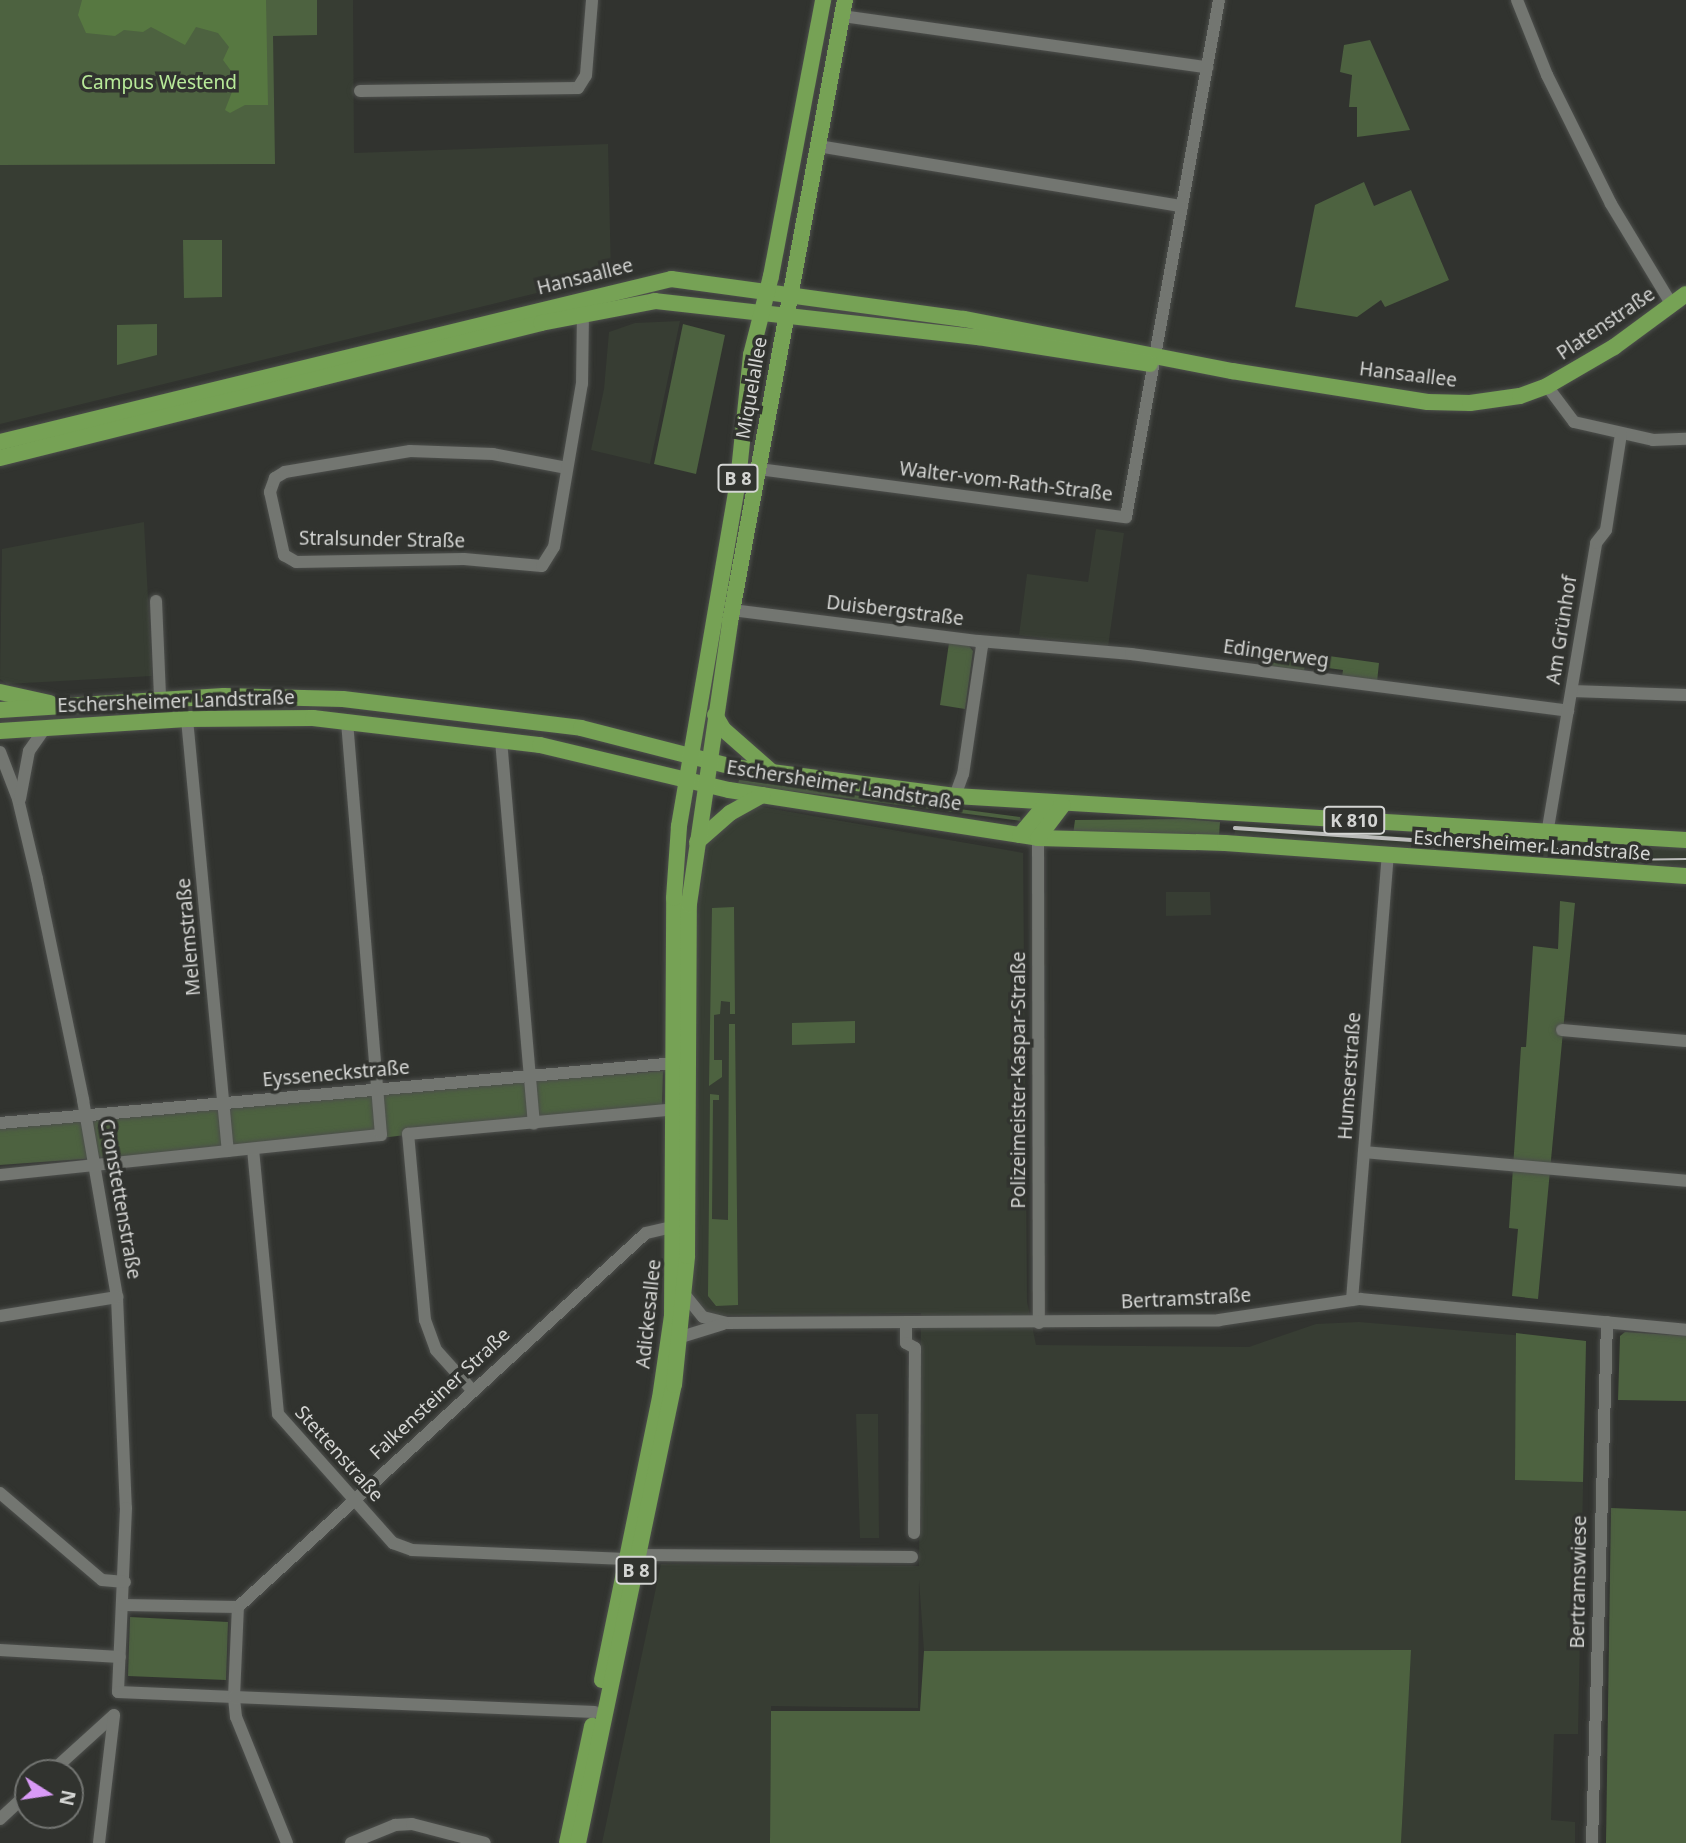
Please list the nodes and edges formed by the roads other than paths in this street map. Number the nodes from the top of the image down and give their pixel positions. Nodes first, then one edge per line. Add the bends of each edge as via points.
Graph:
1 (592, 0) edge
2 (823, 0) edge
3 (1219, 0) edge
4 (1517, 0) edge
5 (844, 8) edge
6 (1207, 67) junction
7 (360, 91) dead end
8 (818, 146) junction
9 (1182, 206) junction
10 (768, 291) junction
11 (1686, 294) edge
12 (790, 295) junction
13 (1672, 305) junction
14 (762, 311) junction
15 (583, 314) junction
16 (787, 314) junction
17 (1152, 359) junction
18 (1547, 386) junction
19 (1621, 435) junction
20 (1686, 439) edge
21 (0, 442) edge
22 (0, 458) edge
23 (567, 468) junction
24 (759, 469) junction
25 (156, 601) dead end
26 (732, 610) junction
27 (979, 641) junction
28 (1572, 691) junction
29 (0, 692) edge
30 (1686, 695) edge
31 (160, 698) junction
32 (66, 706) junction
33 (0, 710) edge
34 (1568, 711) junction
35 (715, 715) junction
36 (187, 719) junction
37 (347, 721) junction
38 (46, 727) junction
39 (0, 730) edge
40 (501, 740) junction
41 (0, 752) edge
42 (690, 755) junction
43 (708, 761) junction
44 (773, 773) junction
45 (686, 780) junction
46 (705, 785) junction
47 (762, 795) junction
48 (955, 796) junction
49 (1027, 803) junction
50 (1055, 805) junction
51 (19, 806) junction
52 (1033, 820) junction
53 (1547, 834) junction
54 (1020, 835) junction
55 (1038, 838) junction
56 (1686, 840) edge
57 (697, 842) junction
58 (1388, 856) junction
59 (1686, 876) edge
60 (1562, 1030) dead end
61 (1686, 1041) edge
62 (676, 1063) junction
63 (530, 1076) junction
64 (377, 1090) junction
65 (224, 1104) junction
66 (677, 1109) junction
67 (86, 1117) junction
68 (0, 1124) edge
69 (534, 1124) junction
70 (253, 1149) junction
71 (228, 1151) junction
72 (1364, 1152) junction
73 (95, 1166) junction
74 (0, 1175) edge
75 (1686, 1181) edge
76 (676, 1226) junction
77 (685, 1295) junction
78 (117, 1297) junction
79 (1352, 1300) junction
80 (0, 1316) edge
81 (1606, 1322) junction
82 (727, 1323) junction
83 (906, 1323) junction
84 (1039, 1323) junction
85 (1686, 1330) edge
86 (681, 1337) junction
87 (472, 1390) junction
88 (0, 1493) edge
89 (354, 1500) junction
90 (914, 1533) dead end
91 (632, 1557) junction
92 (912, 1557) dead end
93 (125, 1582) junction
94 (124, 1605) junction
95 (238, 1607) junction
96 (0, 1650) edge
97 (120, 1657) junction
98 (234, 1697) junction
99 (595, 1712) junction
100 (65, 1759) edge
101 (14, 1806) edge
102 (0, 1819) edge
103 (99, 1843) edge
104 (287, 1843) edge
105 (351, 1843) edge
106 (485, 1843) edge
107 (567, 1843) edge
108 (578, 1843) edge
109 (1592, 1843) edge

1 - 7 street via 586,75 578,89
2 - 10 main road, Miquelallee / B 8
3 - 6 street
4 - 13 street via 1547,75 1611,204
5 - 6 street
5 - 8 main road, Miquelallee / B 8
6 - 9 street
8 - 9 street
8 - 12 main road, Miquelallee / B 8
9 - 17 street
10 - 12 main road, Hansaallee
10 - 14 main road, Miquelallee / B 8
10 - 21 main road, Hansaallee via 671,279 636,285
11 - 13 main road, Platenstraße
12 - 16 main road, Miquelallee / B 8
12 - 17 main road, Hansaallee via 964,319
13 - 18 main road, Platenstraße
14 - 15 main road, Hansaallee via 672,300
14 - 16 main road, Hansaallee
14 - 42 main road, Miquelallee / B 8 via 745,394 738,481
15 - 22 main road, Hansaallee
15 - 23 street, Stralsunder Straße via 582,384
16 - 17 main road, Hansaallee
16 - 24 main road, Miquelallee / B 8
17 - 18 main road, Hansaallee via 1428,402 1501,400
17 - 24 street, Walter-vom-Rath-Straße via 1126,517
18 - 19 street via 1574,422
19 - 20 street
19 - 28 street, Am Grünhof via 1606,530 1596,543
23 - 23 street, Stralsunder Straße via 554,547 548,562 535,568 464,559 296,562 284,555 270,492 275,478 285,472 410,451 493,454
24 - 26 main road, Miquelallee / B 8
25 - 31 street
26 - 27 street, Duisbergstraße
26 - 35 main road, Miquelallee / B 8
27 - 34 street, Edingerweg via 1131,654
27 - 48 street, Duisbergstraße via 982,646 962,778
28 - 30 street
28 - 34 street, Am Grünhof
29 - 32 main road
31 - 32 main road, Eschersheimer Landstraße
31 - 42 main road, Eschersheimer Landstraße via 314,698 491,715 582,728
32 - 33 main road, Eschersheimer Landstraße
34 - 53 street, Am Grünhof
35 - 43 main road, Miquelallee / B 8
35 - 44 main road via 723,729
36 - 37 main road, Eschersheimer Landstraße
36 - 38 main road, Eschersheimer Landstraße
36 - 65 street, Melemstraße
37 - 40 main road, Eschersheimer Landstraße
37 - 64 street
38 - 39 main road, Eschersheimer Landstraße
38 - 51 street, Cronstettenstraße via 29,751
40 - 45 main road, Eschersheimer Landstraße via 586,753
40 - 63 street
41 - 51 street, Cronstettenstraße
42 - 43 main road, Eschersheimer Landstraße
42 - 45 main road, Miquelallee / B 8
43 - 44 main road, Eschersheimer Landstraße / K 810
43 - 46 main road, Miquelallee / B 8
44 - 48 main road, Eschersheimer Landstraße / K 810
45 - 46 main road, Eschersheimer Landstraße
45 - 62 main road, Adickesallee / B 8 via 674,898
46 - 47 main road, Eschersheimer Landstraße / K 810
46 - 57 main road, Adickesallee / B 8
47 - 54 main road, Eschersheimer Landstraße / K 810
47 - 57 main road via 730,813
48 - 49 main road, Eschersheimer Landstraße / K 810
49 - 50 main road, Eschersheimer Landstraße / K 810
49 - 52 main road
50 - 52 main road
50 - 53 main road, Eschersheimer Landstraße / K 810
50 - 55 main road
51 - 67 street, Cronstettenstraße
52 - 54 main road
52 - 55 main road
53 - 56 main road, Eschersheimer Landstraße / K 810
54 - 55 main road, Eschersheimer Landstraße / K 810
55 - 58 main road, Eschersheimer Landstraße / K 810 via 1225,843
55 - 84 street, Polizeimeister-Kaspar-Straße
57 - 77 main road, Adickesallee / B 8 via 689,904
58 - 59 main road, Eschersheimer Landstraße / K 810
58 - 72 street, Humserstraße
60 - 61 street
62 - 63 street, Eysseneckstraße
62 - 66 main road, Adickesallee / B 8
63 - 64 street, Eysseneckstraße
63 - 69 street
64 - 65 street, Eysseneckstraße
64 - 70 street via 381,1135
65 - 67 street, Eysseneckstraße
65 - 71 street, Melemstraße
66 - 69 street
66 - 76 main road, Adickesallee / B 8
67 - 68 street, Eysseneckstraße
67 - 73 street, Cronstettenstraße
69 - 87 street via 408,1134 425,1320 436,1350
70 - 71 street
70 - 89 street, Stettenstraße via 278,1414
71 - 73 street
72 - 75 street
72 - 79 street, Humserstraße
73 - 74 street
73 - 78 street, Cronstettenstraße
76 - 87 street, Falkensteiner Straße via 646,1233
76 - 91 main road, Adickesallee / B 8 via 665,1371
77 - 82 street, Bertramstraße via 703,1317
77 - 86 main road, Adickesallee / B 8
78 - 80 street
78 - 93 street, Cronstettenstraße via 126,1435
79 - 81 street, Bertramstraße
79 - 84 street, Bertramstraße via 1219,1320
81 - 85 street, Bertramstraße
81 - 109 street, Bertramswiese
82 - 83 street, Bertramstraße
82 - 86 street, Bertramstraße
83 - 84 street, Bertramstraße
83 - 90 street via 905,1343 915,1348
86 - 91 main road, Adickesallee / B 8
87 - 89 street, Falkensteiner Straße
88 - 93 street via 102,1580
89 - 91 street, Stettenstraße via 393,1543 412,1550
89 - 95 street, Falkensteiner Straße
91 - 92 street
91 - 99 main road, Adickesallee / B 8
91 - 108 main road, Adickesallee / B 8
93 - 94 street, Cronstettenstraße
94 - 95 street
94 - 97 street, Cronstettenstraße
95 - 98 street
96 - 97 street
97 - 98 street, Cronstettenstraße via 118,1692
98 - 99 street
98 - 104 street via 236,1717
99 - 107 main road, Adickesallee / B 8
100 - 103 street via 114,1715
101 - 102 street
105 - 106 street via 395,1825 412,1824

